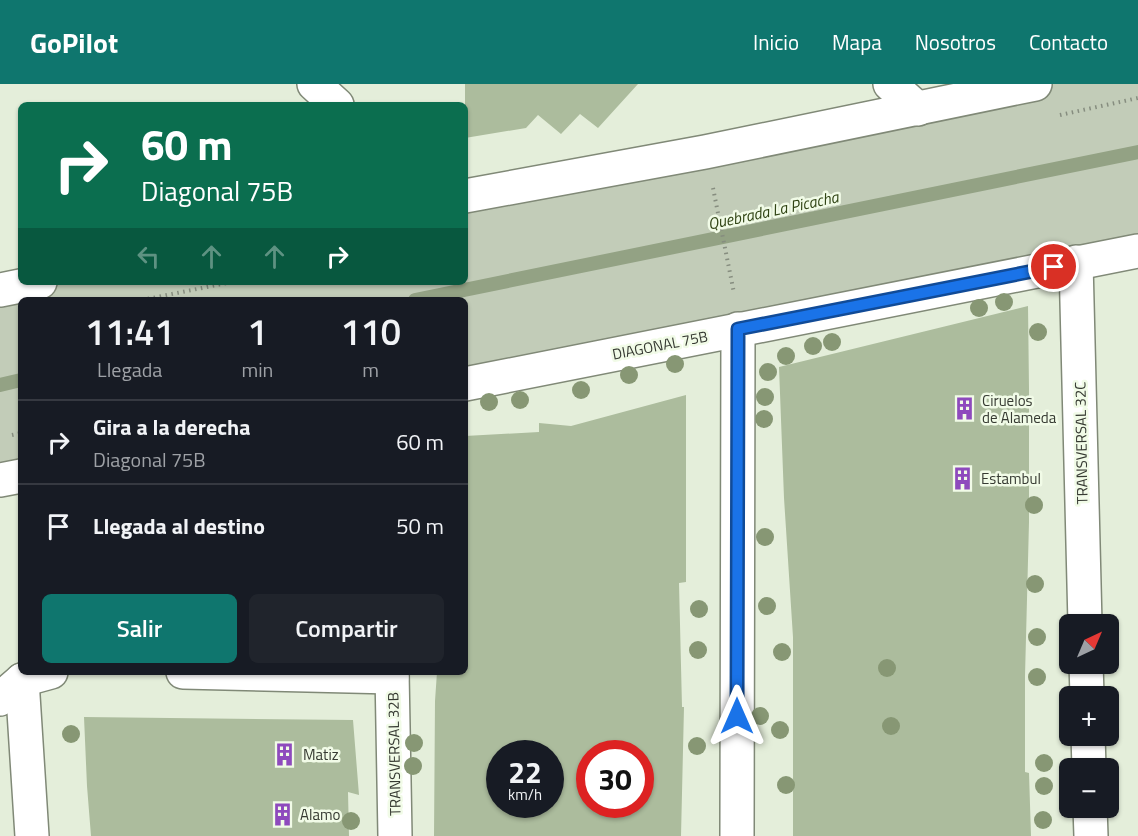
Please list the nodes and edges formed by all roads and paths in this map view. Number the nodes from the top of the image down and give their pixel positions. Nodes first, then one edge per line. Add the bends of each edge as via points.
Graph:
1 (314, 84) edge
2 (890, 84) edge
3 (1035, 84) edge
4 (334, 102) edge
5 (918, 109) junction
6 (468, 195) edge
7 (716, 200) dead end
8 (1138, 251) edge
9 (1076, 262) junction
10 (730, 277) dead end
11 (25, 285) edge
12 (217, 285) edge
13 (0, 290) edge
14 (157, 297) edge
15 (738, 329) junction
16 (468, 383) edge
17 (18, 477) edge
18 (0, 480) edge
19 (1085, 614) edge
20 (392, 675) edge
21 (24, 684) edge
22 (1090, 818) edge
23 (32, 836) edge
24 (395, 836) edge
25 (737, 836) edge
26 (1090, 836) edge

1 - 4 street
2 - 5 street
3 - 5 street
5 - 6 street
7 - 10 path
8 - 9 street, DIAGONAL 75B
9 - 15 street, DIAGONAL 75B
9 - 19 street, TRANSVERSAL 32C
11 - 13 street
12 - 14 path
15 - 16 street, DIAGONAL 75B
15 - 25 street
17 - 18 street
20 - 24 street, TRANSVERSAL 32B
21 - 23 street
22 - 26 street

